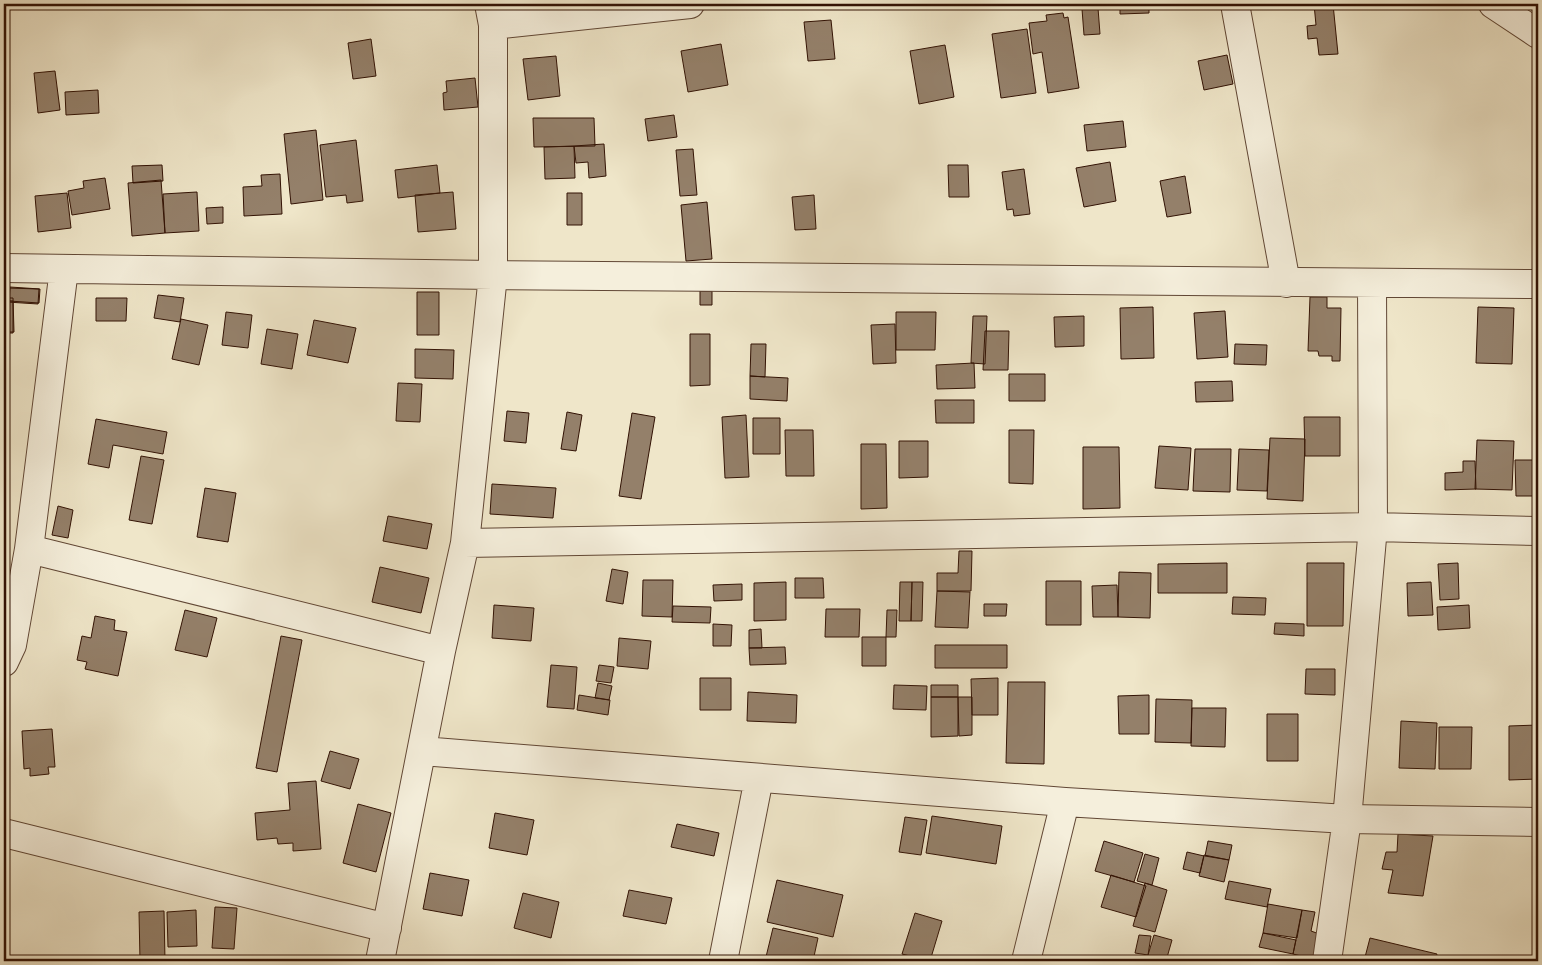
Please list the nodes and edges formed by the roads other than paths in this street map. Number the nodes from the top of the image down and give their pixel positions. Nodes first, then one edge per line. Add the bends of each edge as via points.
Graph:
1 (690, 4) edge
2 (1235, 4) edge
3 (1493, 4) edge
4 (491, 14) edge
5 (1538, 34) edge
6 (4, 268) edge
7 (64, 269) junction
8 (493, 275) junction
9 (1286, 283) junction
10 (1372, 283) junction
11 (1538, 284) edge
12 (1373, 527) junction
13 (1538, 531) edge
14 (465, 543) junction
15 (29, 549) junction
16 (441, 651) junction
17 (4, 662) edge
18 (422, 751) junction
19 (759, 778) junction
20 (1066, 802) junction
21 (1347, 818) junction
22 (1538, 822) edge
23 (4, 833) edge
24 (387, 928) junction
25 (380, 961) edge
26 (723, 961) edge
27 (1026, 961) edge
28 (1327, 961) edge

1 - 4 street
2 - 9 street
3 - 5 street
4 - 8 street
6 - 7 street
7 - 8 street
7 - 15 street
8 - 9 street
8 - 14 street
9 - 10 street
10 - 11 street
10 - 12 street
12 - 13 street
12 - 14 street
12 - 21 street
14 - 16 street
15 - 16 street
15 - 17 street via 12,645
16 - 18 street
18 - 19 street
18 - 24 street
19 - 20 street
19 - 26 street
20 - 21 street
20 - 27 street
21 - 22 street
21 - 28 street
23 - 24 street
24 - 25 street

